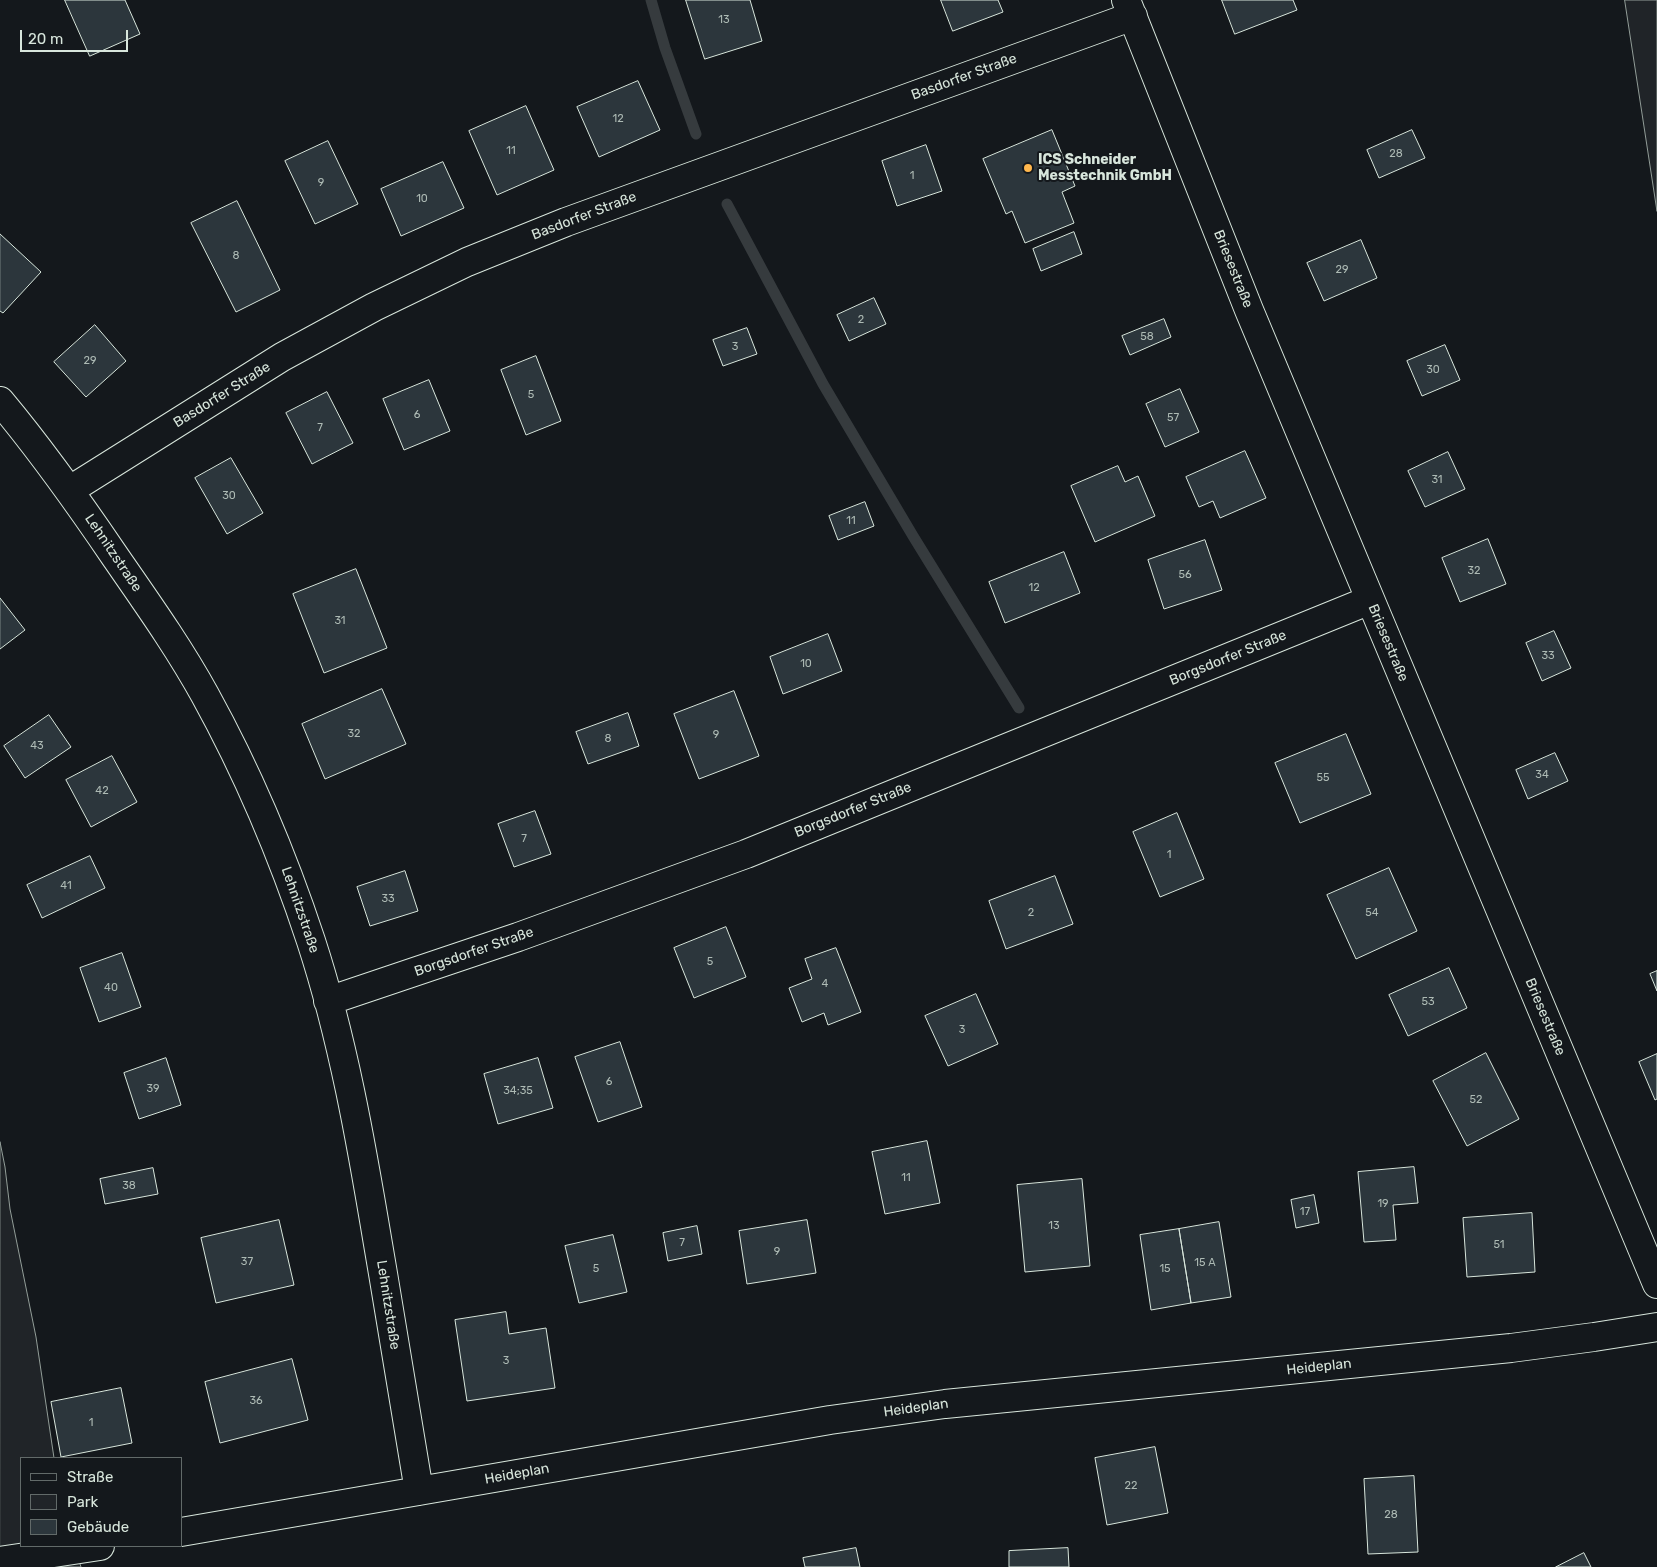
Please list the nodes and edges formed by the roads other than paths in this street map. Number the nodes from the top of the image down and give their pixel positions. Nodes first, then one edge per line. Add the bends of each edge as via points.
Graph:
1 (1129, 8) edge
2 (0, 401) edge
3 (70, 490) junction
4 (1370, 600) junction
5 (328, 1001) junction
6 (1657, 1284) edge
7 (1657, 1327) edge
8 (419, 1491) junction
9 (182, 1532) edge
10 (93, 1547) edge
11 (0, 1561) edge

1 - 3 street, Basdorfer Straße via 468,262 374,307 282,357
1 - 4 street, Briesestraße via 1249,310
2 - 3 street, Lehnitzstraße
3 - 5 street, Lehnitzstraße via 170,638 204,693 236,755 293,888
4 - 5 street, Borgsdorfer Straße via 746,854 518,938
4 - 6 street, Briesestraße
5 - 8 street, Lehnitzstraße via 350,1088 367,1177
7 - 8 street, Heideplan via 1510,1348 945,1404 830,1420
8 - 9 street, Heideplan
10 - 11 street

